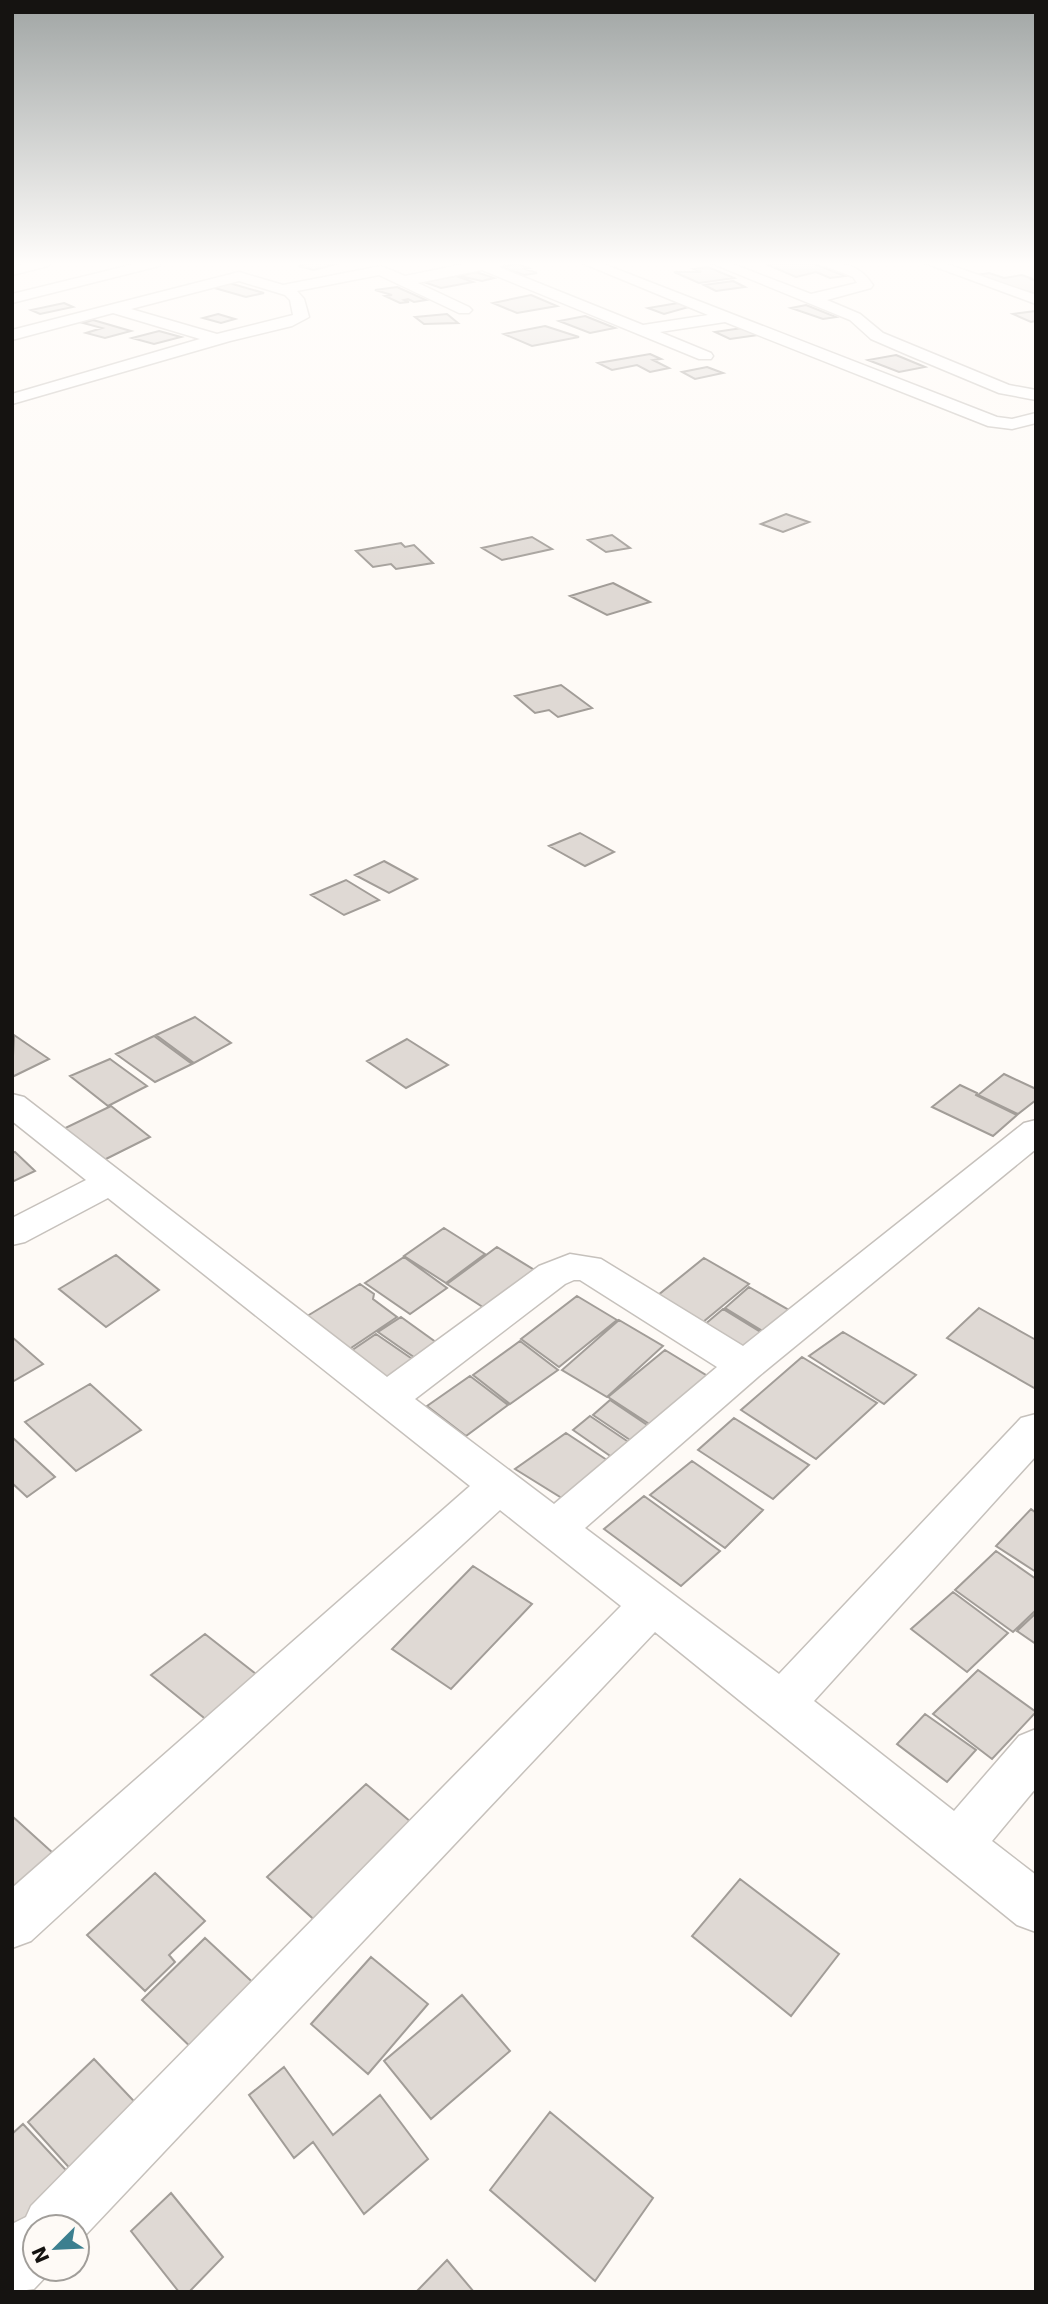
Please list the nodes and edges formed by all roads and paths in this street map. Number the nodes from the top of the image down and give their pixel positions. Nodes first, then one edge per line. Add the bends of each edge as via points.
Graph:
1 (112, 371) edge
2 (863, 371) edge
3 (960, 371) edge
4 (1036, 395) edge
5 (12, 399) edge
6 (1036, 418) edge
7 (12, 1104) edge
8 (1036, 1131) edge
9 (110, 1182) junction
10 (12, 1233) edge
11 (745, 1366) junction
12 (387, 1398) junction
13 (1036, 1429) edge
14 (499, 1486) junction
15 (554, 1529) junction
16 (651, 1605) junction
17 (782, 1704) junction
18 (1036, 1751) edge
19 (957, 1845) junction
20 (1036, 1907) edge
21 (12, 1923) edge
22 (65, 2213) edge

1 - 5 street
2 - 6 street via 994,422 1012,424
3 - 4 street via 1005,389
7 - 9 street
8 - 11 street
9 - 10 street
9 - 12 street
11 - 12 street via 612,1281 588,1268 570,1267 552,1275
11 - 15 street
12 - 14 street
13 - 17 street
14 - 15 street
14 - 21 street
15 - 16 street
16 - 17 street
16 - 22 street
17 - 19 street
18 - 19 street
19 - 20 street

